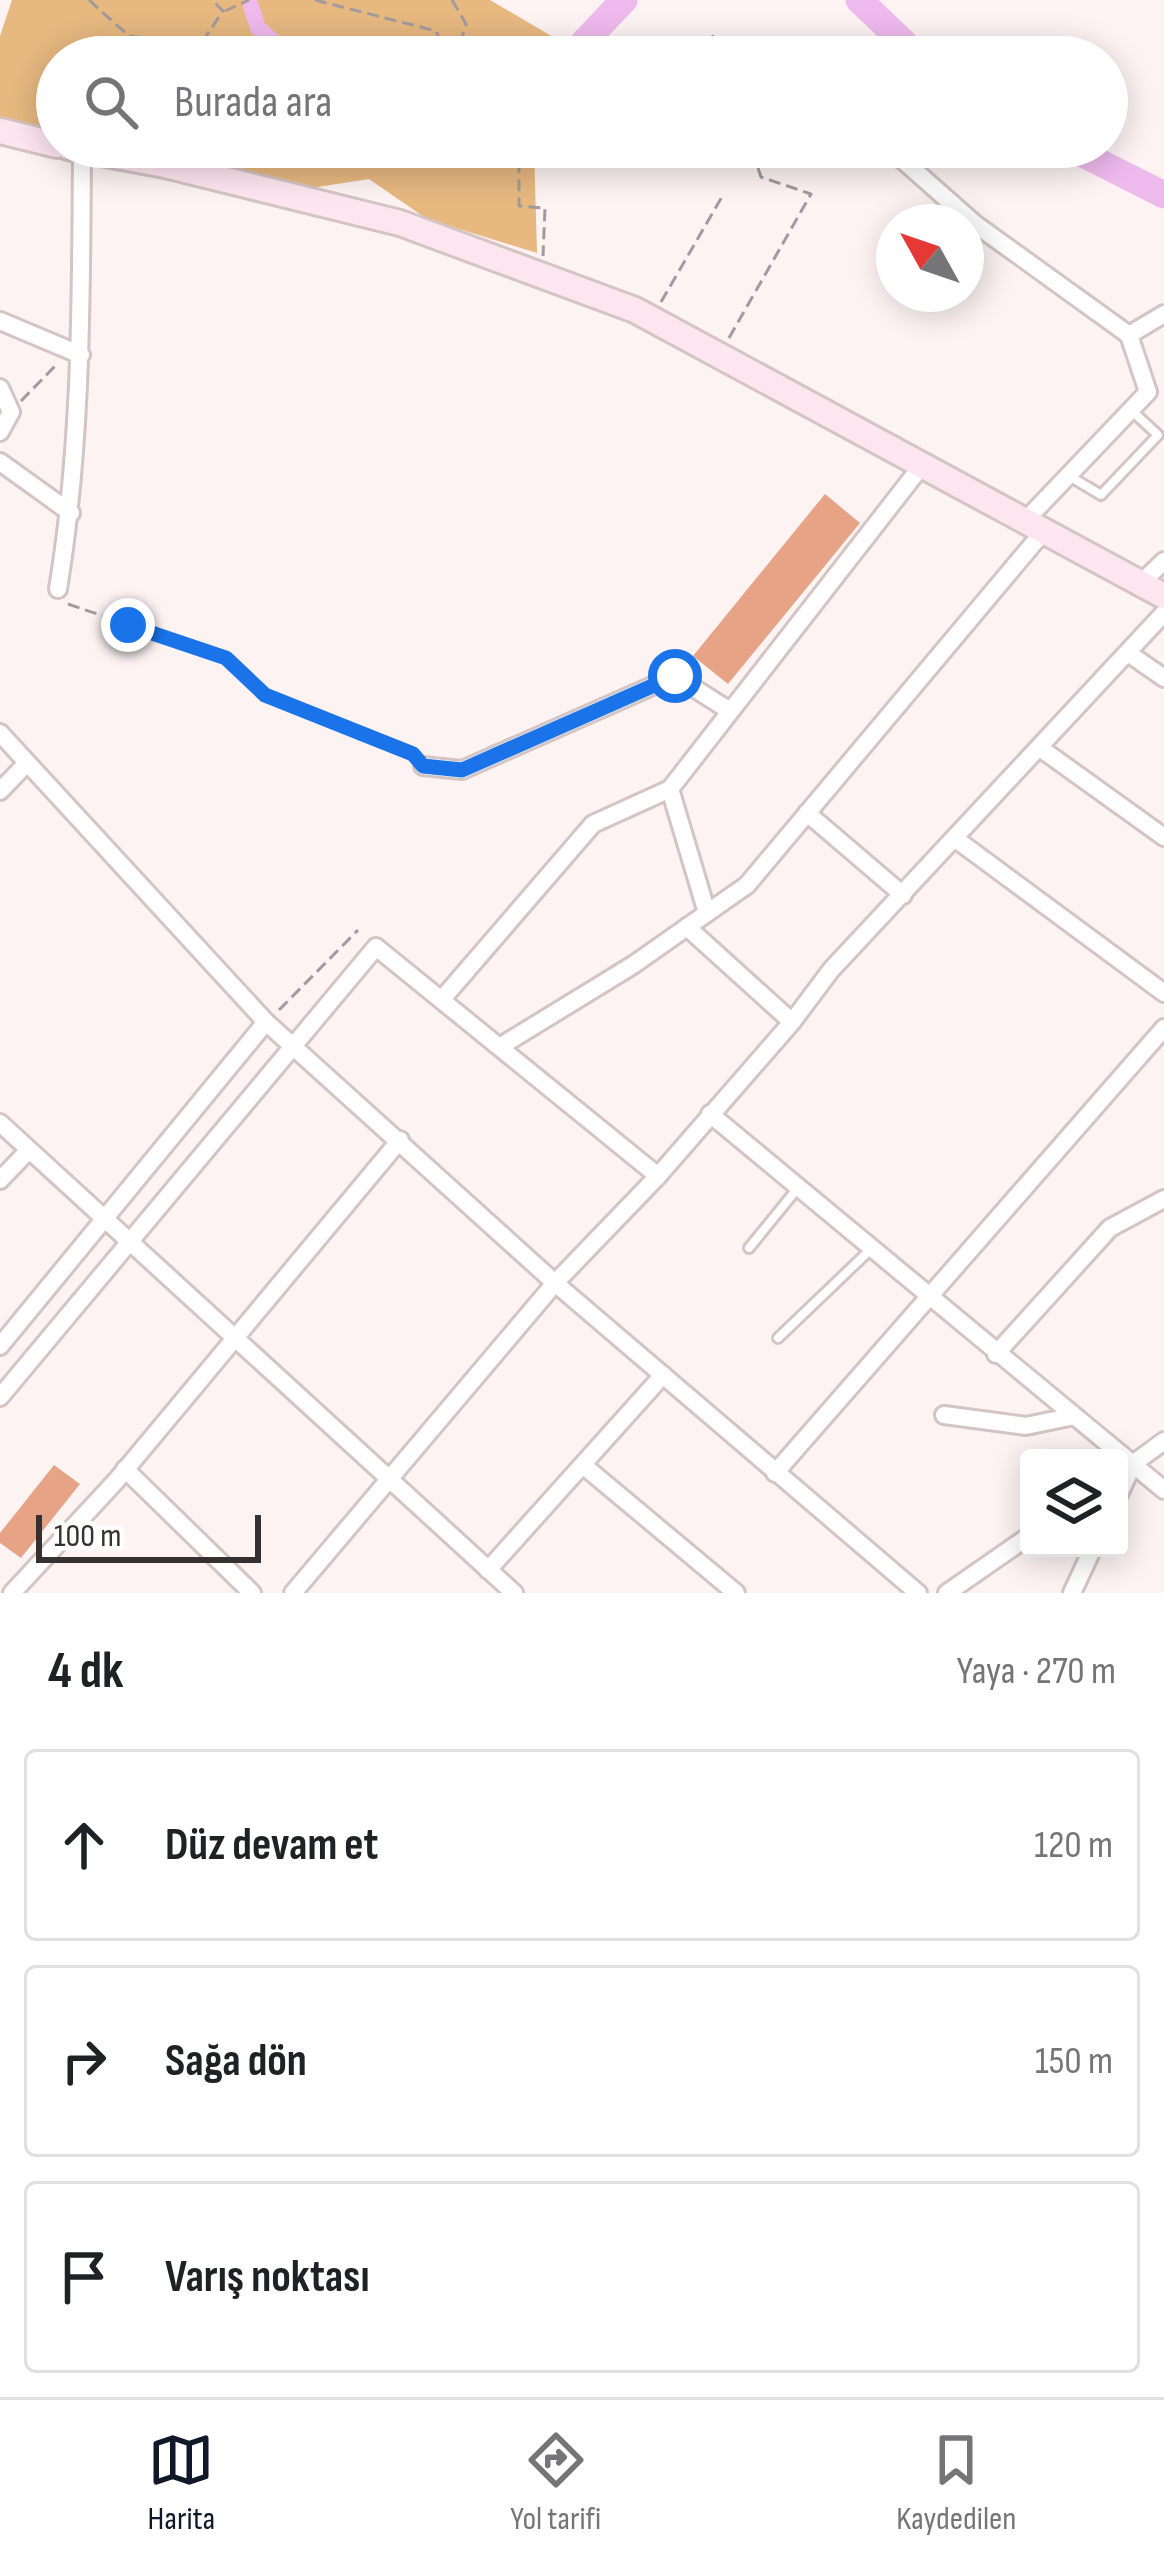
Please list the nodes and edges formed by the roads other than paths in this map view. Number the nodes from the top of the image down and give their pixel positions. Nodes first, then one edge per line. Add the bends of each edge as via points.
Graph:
1 (0, 131) edge
2 (36, 139) edge
3 (70, 168) edge
4 (160, 168) edge
5 (912, 168) edge
6 (1164, 314) edge
7 (0, 321) edge
8 (1129, 335) junction
9 (75, 353) junction
10 (0, 388) edge
11 (1132, 411) junction
12 (0, 432) edge
13 (0, 462) edge
14 (923, 464) junction
15 (1070, 476) junction
16 (70, 513) junction
17 (1033, 527) junction
18 (1164, 561) edge
19 (1140, 584) junction
20 (58, 589) road end
21 (1164, 596) edge
22 (1164, 613) edge
23 (1128, 652) junction
24 (1164, 678) edge
25 (730, 711) junction
26 (0, 733) edge
27 (1040, 748) junction
28 (27, 763) junction
29 (423, 766) road end
30 (670, 789) junction
31 (0, 790) edge
32 (807, 813) junction
33 (1164, 837) edge
34 (957, 840) junction
35 (903, 895) junction
36 (706, 914) junction
37 (687, 927) junction
38 (1164, 993) edge
39 (443, 998) junction
40 (266, 1022) junction
41 (792, 1022) junction
42 (1164, 1028) edge
43 (501, 1046) junction
44 (292, 1047) junction
45 (710, 1114) junction
46 (0, 1123) edge
47 (400, 1140) junction
48 (29, 1150) junction
49 (658, 1176) junction
50 (0, 1180) edge
51 (797, 1189) junction
52 (1164, 1198) edge
53 (103, 1220) junction
54 (127, 1242) junction
55 (749, 1248) dead end
56 (870, 1250) junction
57 (554, 1283) junction
58 (928, 1300) junction
59 (230, 1337) junction
60 (778, 1339) dead end
61 (0, 1346) edge
62 (996, 1354) junction
63 (663, 1375) junction
64 (0, 1397) edge
65 (944, 1415) dead end
66 (1074, 1416) junction
67 (1164, 1441) edge
68 (1106, 1449) edge
69 (584, 1466) junction
70 (1128, 1468) edge
71 (125, 1469) junction
72 (1128, 1470) edge
73 (775, 1473) junction
74 (388, 1481) junction
75 (1164, 1490) edge
76 (1020, 1542) edge
77 (1089, 1557) edge
78 (488, 1570) junction
79 (0, 1580) edge
80 (12, 1593) edge
81 (252, 1593) edge
82 (293, 1593) edge
83 (514, 1593) edge
84 (736, 1593) edge
85 (918, 1593) edge
86 (947, 1593) edge
87 (1072, 1593) edge

1 - 2 street
3 - 9 street
4 - 14 street via 400,223 543,276 651,319
5 - 8 street
6 - 8 street
7 - 9 street
8 - 11 street via 1148,392
9 - 16 street
10 - 12 street via 11,412
11 - 15 street
11 - 15 lane via 1158,435 1144,450 1101,495
13 - 16 street
14 - 17 street
14 - 25 street
15 - 17 street
16 - 20 street
17 - 19 street
17 - 32 street
18 - 19 street
19 - 21 street
22 - 23 street
23 - 24 street
23 - 27 street
25 - 29 street via 675,676 462,770
25 - 30 street
26 - 28 street
27 - 33 street
27 - 34 street
28 - 31 street
28 - 40 street
30 - 36 street
30 - 39 street via 593,824
32 - 35 street
32 - 36 street via 746,885
34 - 35 street
34 - 38 street
35 - 41 street
36 - 37 street
37 - 41 street
37 - 43 street
39 - 43 street
39 - 44 street via 376,947
40 - 44 street
40 - 53 street
41 - 45 street
42 - 58 street
43 - 49 street
44 - 47 street
44 - 54 street
45 - 49 street
45 - 51 street
46 - 48 street
47 - 57 street
47 - 59 street
48 - 50 street
48 - 53 street
49 - 57 street
51 - 55 lane
51 - 56 street
52 - 62 street via 1110,1228
53 - 54 street
53 - 61 street
54 - 59 street
54 - 64 street
56 - 58 street
56 - 60 lane
57 - 63 street
57 - 74 street
58 - 62 street
58 - 73 street
59 - 71 street
59 - 74 street
62 - 66 street
63 - 69 street
63 - 73 street
65 - 66 street via 1026,1426
66 - 68 street
67 - 70 street
69 - 78 street
69 - 84 street
71 - 80 street
71 - 81 street
72 - 75 street
73 - 85 street
74 - 78 street
74 - 82 street
76 - 86 street
77 - 87 street
78 - 83 street
79 - 80 street

